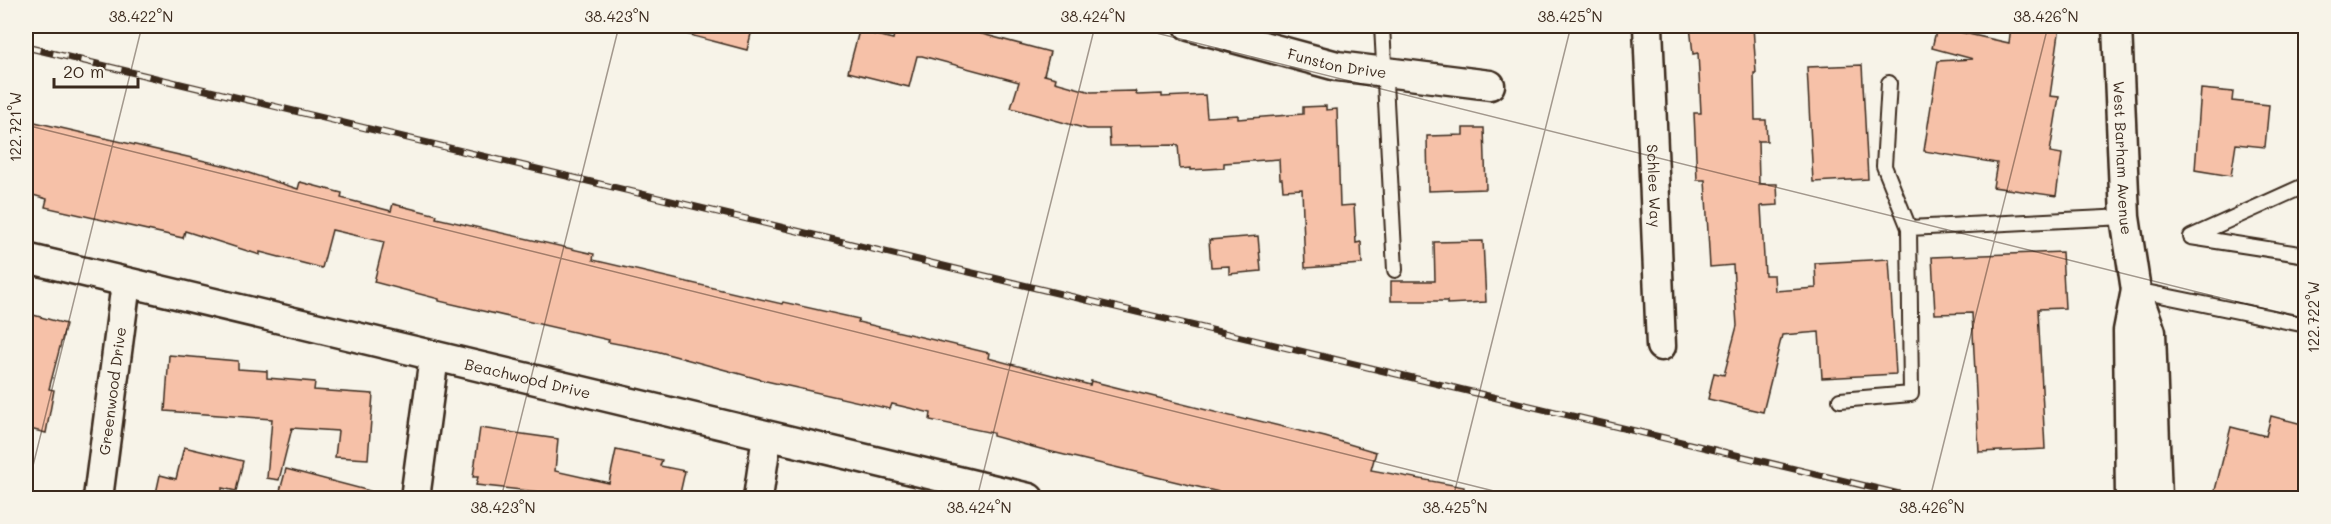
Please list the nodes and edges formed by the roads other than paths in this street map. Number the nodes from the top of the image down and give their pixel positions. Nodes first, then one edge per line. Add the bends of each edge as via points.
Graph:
1 (1189, 26) edge
2 (1382, 26) edge
3 (1648, 26) edge
4 (2118, 26) edge
5 (1384, 72) junction
6 (1889, 83) dead end
7 (1490, 85) dead end
8 (2306, 185) edge
9 (2125, 217) junction
10 (1909, 228) junction
11 (2306, 255) edge
12 (26, 258) edge
13 (1395, 270) dead end
14 (126, 283) junction
15 (2136, 290) junction
16 (2306, 326) edge
17 (1661, 346) dead end
18 (434, 357) junction
19 (1840, 400) dead end
20 (767, 436) junction
21 (98, 498) edge
22 (415, 498) edge
23 (758, 498) edge
24 (1029, 498) edge
25 (2130, 498) edge
26 (2157, 498) edge

1 - 5 street, Funston Drive via 1337,66
2 - 5 lane
3 - 17 street, Schlee Way
4 - 9 street, West Barham Avenue
5 - 7 street, Funston Drive
5 - 13 lane
6 - 10 lane via 1884,166
8 - 11 lane via 2191,237
9 - 10 lane
9 - 15 street, West Barham Avenue
10 - 19 lane via 1911,393
12 - 14 street, Beachwood Drive
14 - 18 street, Beachwood Drive
14 - 21 street, Greenwood Drive
15 - 16 lane
15 - 25 street, West Barham Avenue via 2128,332
15 - 26 street, West Barham Avenue via 2151,332
18 - 20 street, Beachwood Drive
18 - 22 street
20 - 23 street
20 - 24 street, Beachwood Drive

